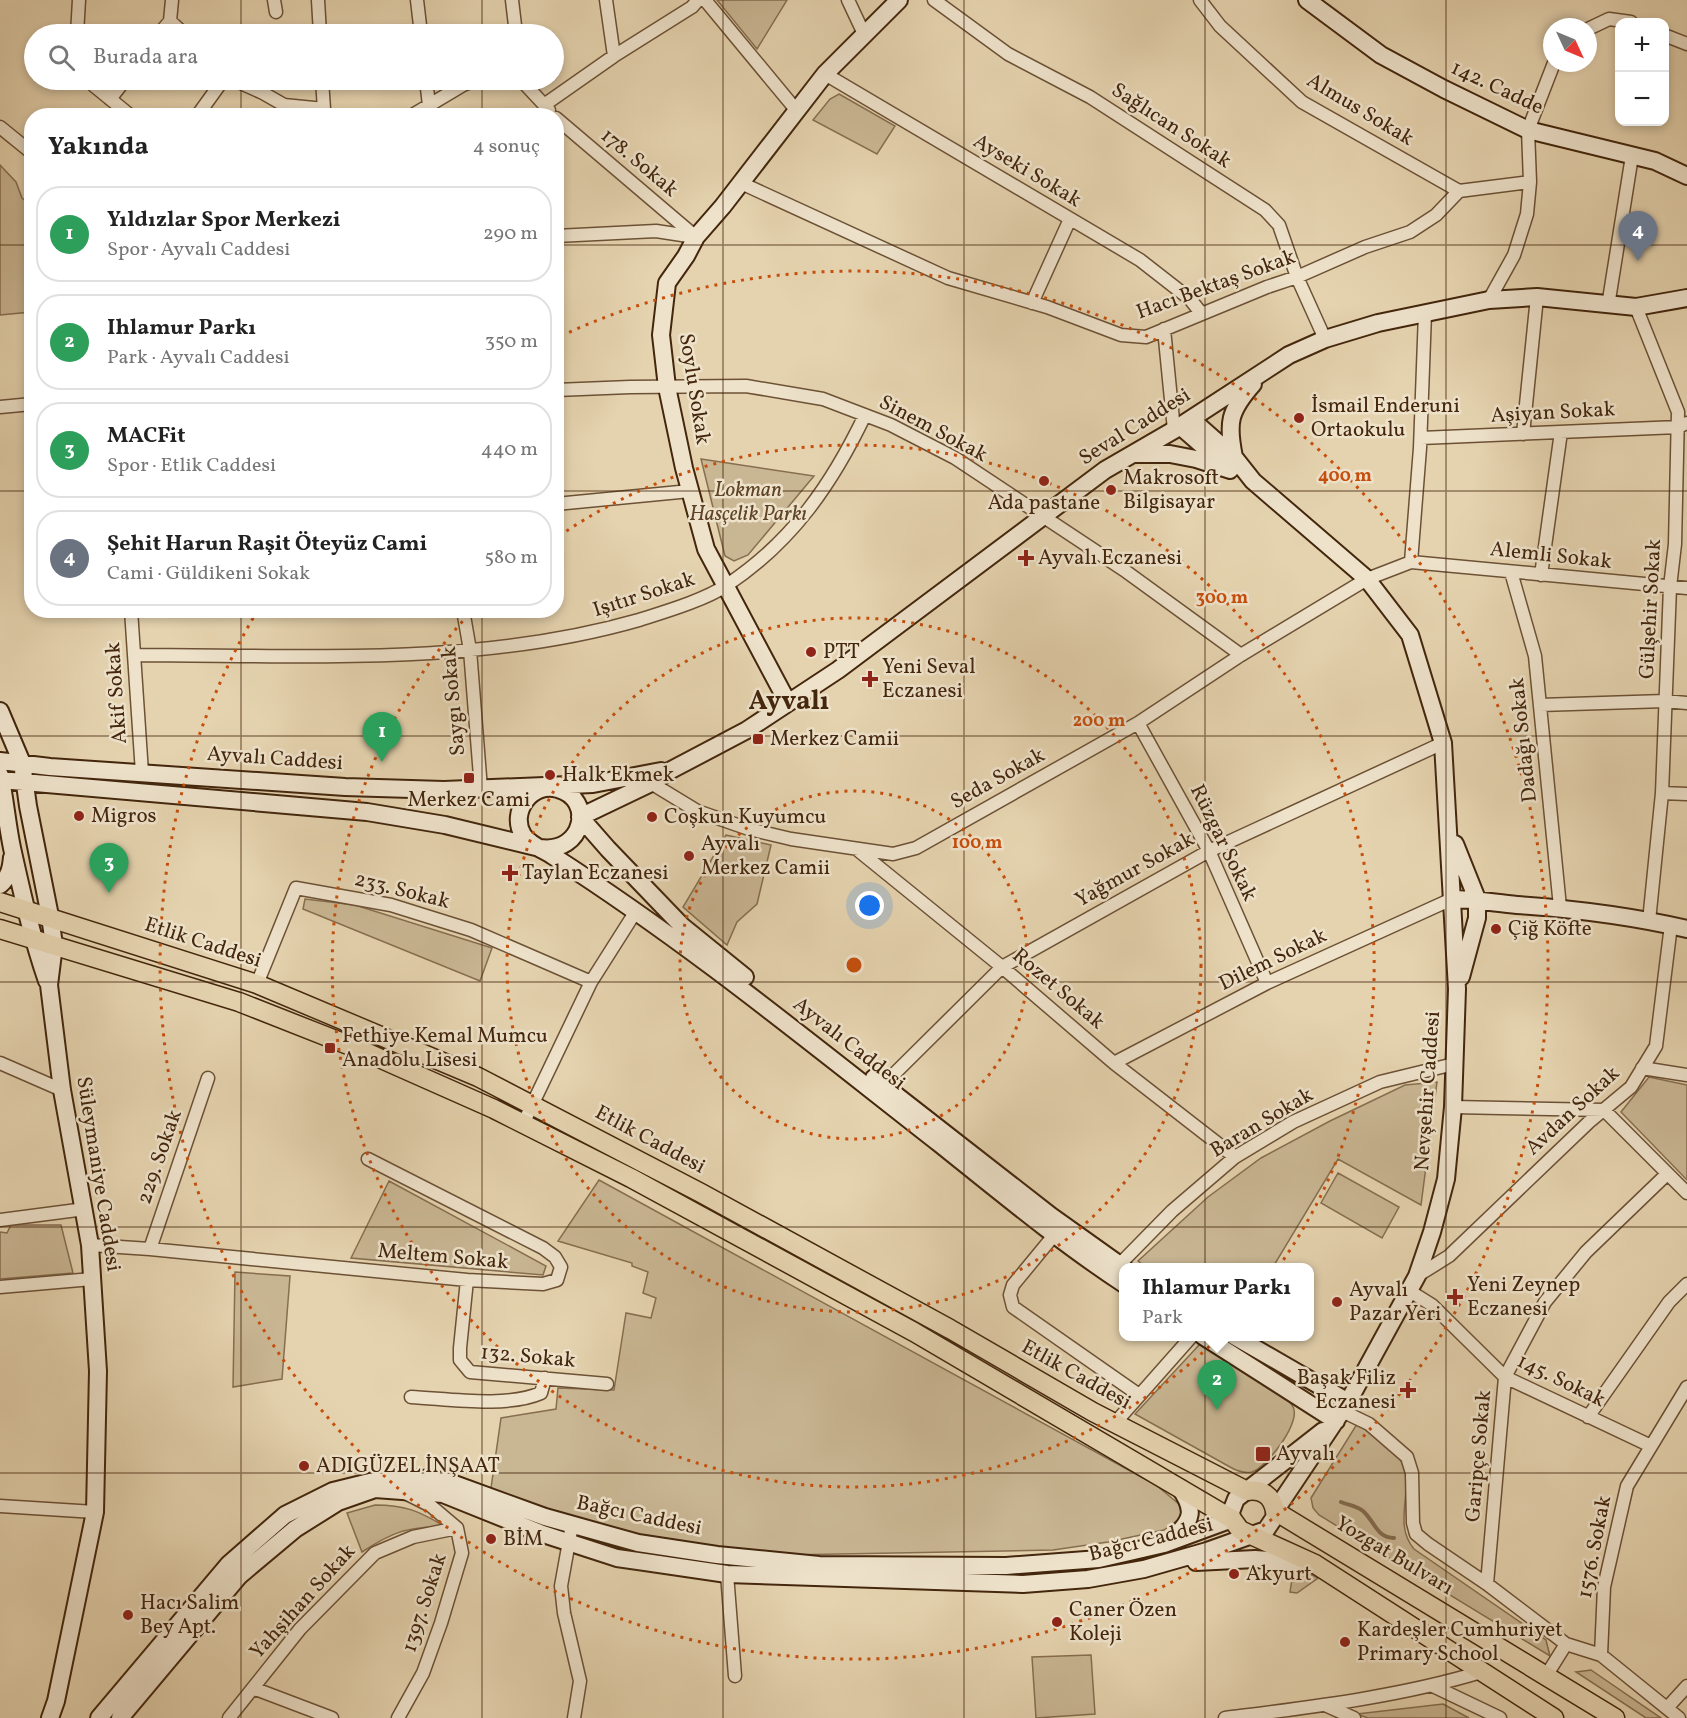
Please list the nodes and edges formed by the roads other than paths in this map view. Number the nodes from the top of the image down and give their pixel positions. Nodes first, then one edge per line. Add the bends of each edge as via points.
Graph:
1 (79, 0) edge
2 (172, 0) edge
3 (318, 0) edge
4 (417, 0) edge
5 (512, 0) edge
6 (606, 0) edge
7 (698, 0) edge
8 (705, 0) edge
9 (848, 0) edge
10 (899, 0) edge
11 (934, 0) edge
12 (1200, 0) edge
13 (1307, 0) edge
14 (1615, 20) edge
15 (170, 21) junction
16 (78, 24) edge
17 (167, 24) edge
18 (173, 24) edge
19 (319, 24) edge
20 (420, 24) edge
21 (515, 24) edge
22 (1597, 25) edge
23 (864, 34) junction
24 (1669, 37) edge
25 (1687, 44) edge
26 (614, 56) junction
27 (1551, 72) edge
28 (825, 74) junction
29 (99, 90) edge
30 (117, 90) edge
31 (216, 90) edge
32 (256, 90) edge
33 (323, 90) edge
34 (427, 90) edge
35 (457, 90) edge
36 (530, 90) edge
37 (110, 99) junction
38 (429, 105) junction
39 (544, 105) junction
40 (121, 108) edge
41 (203, 108) edge
42 (302, 108) edge
43 (325, 108) edge
44 (424, 108) edge
45 (547, 108) edge
46 (797, 111) junction
47 (564, 125) edge
48 (0, 127) edge
49 (1528, 130) junction
50 (24, 146) edge
51 (1632, 156) junction
52 (1687, 176) edge
53 (1530, 182) junction
54 (741, 183) junction
55 (1459, 191) junction
56 (1070, 219) junction
57 (564, 236) edge
58 (696, 237) junction
59 (1297, 277) junction
60 (1537, 297) junction
61 (1687, 298) edge
62 (1489, 300) junction
63 (1032, 303) junction
64 (1608, 306) junction
65 (1636, 307) junction
66 (1201, 313) junction
67 (1425, 313) junction
68 (1164, 329) junction
69 (1325, 339) junction
70 (1268, 368) junction
71 (667, 387) junction
72 (564, 390) edge
73 (24, 405) edge
74 (0, 407) edge
75 (865, 415) junction
76 (1182, 425) junction
77 (1682, 425) edge
78 (1561, 432) junction
79 (1523, 434) junction
80 (1420, 438) junction
81 (1133, 454) junction
82 (1232, 464) junction
83 (690, 491) junction
84 (564, 503) edge
85 (1042, 517) junction
86 (1411, 562) junction
87 (1512, 572) junction
88 (1541, 575) junction
89 (1366, 579) junction
90 (726, 586) junction
91 (1670, 587) junction
92 (1687, 588) edge
93 (132, 618) edge
94 (464, 618) edge
95 (470, 650) junction
96 (134, 655) junction
97 (1241, 655) junction
98 (1665, 701) junction
99 (788, 703) junction
100 (1687, 703) edge
101 (1540, 705) junction
102 (0, 711) edge
103 (1138, 723) junction
104 (1443, 743) junction
105 (0, 760) edge
106 (22, 763) junction
107 (671, 770) junction
108 (142, 773) junction
109 (0, 778) edge
110 (24, 782) junction
111 (651, 783) junction
112 (548, 787) junction
113 (481, 789) junction
114 (1662, 793) junction
115 (1687, 794) edge
116 (580, 817) junction
117 (1449, 831) junction
118 (12, 847) junction
119 (540, 848) junction
120 (858, 849) junction
121 (1209, 851) junction
122 (0, 885) edge
123 (1452, 899) junction
124 (1477, 899) junction
125 (0, 902) edge
126 (1515, 904) junction
127 (1560, 907) junction
128 (28, 910) junction
129 (636, 911) junction
130 (50, 916) junction
131 (1477, 918) junction
132 (1453, 919) junction
133 (1649, 921) junction
134 (1679, 927) edge
135 (0, 928) edge
136 (33, 939) junction
137 (54, 945) junction
138 (1002, 967) junction
139 (591, 982) junction
140 (1267, 982) junction
141 (257, 984) junction
142 (49, 985) junction
143 (1457, 989) junction
144 (1114, 1063) junction
145 (0, 1064) edge
146 (1454, 1064) junction
147 (1642, 1068) junction
148 (1687, 1075) edge
149 (208, 1078) dead end
150 (883, 1084) junction
151 (62, 1090) junction
152 (531, 1103) junction
153 (1453, 1107) junction
154 (1604, 1110) junction
155 (523, 1124) junction
156 (1235, 1157) junction
157 (368, 1159) dead end
158 (1667, 1174) junction
159 (1687, 1193) edge
160 (85, 1209) junction
161 (0, 1220) edge
162 (1055, 1234) junction
163 (90, 1245) junction
164 (150, 1249) junction
165 (1126, 1263) edge
166 (1119, 1265) edge
167 (92, 1279) junction
168 (467, 1280) junction
169 (1119, 1280) edge
170 (1412, 1283) junction
171 (1687, 1284) edge
172 (0, 1287) edge
173 (1188, 1341) edge
174 (1212, 1341) edge
175 (1241, 1341) edge
176 (1505, 1377) junction
177 (545, 1378) junction
178 (607, 1384) dead end
179 (1687, 1387) edge
180 (1139, 1395) junction
181 (411, 1397) dead end
182 (1342, 1412) junction
183 (1588, 1416) junction
184 (1115, 1423) junction
185 (1651, 1446) junction
186 (1180, 1488) junction
187 (399, 1490) junction
188 (1247, 1491) junction
189 (0, 1506) edge
190 (1275, 1510) junction
191 (95, 1512) junction
192 (1232, 1519) junction
193 (572, 1524) junction
194 (457, 1528) junction
195 (1253, 1534) junction
196 (570, 1542) junction
197 (1164, 1544) junction
198 (1162, 1564) junction
199 (1314, 1564) junction
200 (727, 1574) junction
201 (1487, 1584) junction
202 (1566, 1644) junction
203 (1601, 1655) junction
204 (1481, 1672) junction
205 (735, 1676) dead end
206 (1546, 1676) junction
207 (1433, 1686) junction
208 (1687, 1686) edge
209 (253, 1688) junction
210 (1324, 1705) junction
211 (1667, 1708) junction
212 (50, 1718) edge
213 (99, 1718) edge
214 (120, 1718) edge
215 (229, 1718) edge
216 (332, 1718) edge
217 (398, 1718) edge
218 (574, 1718) edge
219 (1225, 1718) edge
220 (1354, 1718) edge
221 (1500, 1718) edge
222 (1554, 1718) edge
223 (1614, 1718) edge
224 (1679, 1718) edge

1 - 16 street
2 - 15 street
3 - 19 street
4 - 20 street
5 - 21 street
6 - 26 street
7 - 26 street
8 - 46 street
9 - 23 street
10 - 23 main road, Soylu Sokak
11 - 59 street, Sağlıcan Sokak via 1008,54 1090,97 1266,210 1279,225
12 - 55 street, Almus Sokak via 1220,26 1302,102
13 - 49 main road, 142. Cadde via 1381,54
14 - 22 street
15 - 17 street
15 - 18 street
23 - 28 main road, Soylu Sokak
24 - 25 street
26 - 39 street
27 - 49 street
28 - 46 main road, Soylu Sokak
28 - 56 street, Ayseki Sokak
29 - 37 street
30 - 37 street
31 - 41 street
32 - 42 street via 284,105
33 - 43 street
34 - 38 street
35 - 38 street
36 - 39 street, 178. Sokak
37 - 40 street
38 - 44 street
39 - 45 street, 178. Sokak
46 - 54 main road, Soylu Sokak
47 - 58 street, 178. Sokak
48 - 50 street
49 - 51 main road, 142. Cadde
49 - 53 street
51 - 52 main road, 142. Cadde via 1655,161
51 - 64 street
53 - 55 street
53 - 62 street via 1527,214 1514,255
54 - 58 main road, Soylu Sokak
54 - 63 street, Hacı Bektaş Sokak via 948,278
55 - 59 street, Hacı Bektaş Sokak via 1436,215 1410,231
56 - 63 street
56 - 66 street, Ayseki Sokak via 1140,260 1190,299
57 - 58 street via 656,231
58 - 71 main road, Soylu Sokak via 667,283 661,335
59 - 66 street, Hacı Bektaş Sokak
59 - 69 street, Sağlıcan Sokak
60 - 62 main road, Seval Caddesi
60 - 64 main road, Seval Caddesi
60 - 79 street
61 - 65 main road, Seval Caddesi
62 - 67 main road, Seval Caddesi
63 - 68 street, Hacı Bektaş Sokak via 1121,335 1146,337
64 - 65 main road, Seval Caddesi
65 - 77 street, Gülşehir Sokak
66 - 68 street, Hacı Bektaş Sokak
67 - 69 main road, Seval Caddesi via 1378,322
67 - 80 street
68 - 76 street
69 - 70 main road, Seval Caddesi
70 - 76 main road, Seval Caddesi
70 - 82 main road via 1242,397 1231,417
71 - 72 street, Sinem Sokak
71 - 75 street, Sinem Sokak via 746,386 823,399
71 - 83 main road, Soylu Sokak
73 - 74 street
75 - 85 street, Sinem Sokak via 891,424 955,458
75 - 90 street, Işıtır Sokak via 814,505 768,554
76 - 81 main road, Seval Caddesi
76 - 82 main road
77 - 78 street, Aşiyan Sokak
77 - 91 street, Gülşehir Sokak
78 - 79 street, Aşiyan Sokak
78 - 88 street
79 - 80 street, Aşiyan Sokak
80 - 86 street
81 - 82 main road via 1170,454
81 - 85 main road, Seval Caddesi
82 - 89 main road
83 - 84 street
83 - 90 main road, Soylu Sokak via 706,549
85 - 97 street, Sinem Sokak via 1124,570
85 - 99 main road, Seval Caddesi
86 - 87 street, Alemli Sokak
86 - 89 street, Seda Sokak
87 - 88 street, Alemli Sokak
87 - 101 street, Dadağı Sokak via 1535,656
88 - 91 street, Alemli Sokak
89 - 97 street, Seda Sokak
89 - 104 main road via 1410,635
90 - 95 street, Işıtır Sokak via 669,611 596,632
90 - 99 main road, Soylu Sokak
91 - 92 street, Alemli Sokak
91 - 98 street, Gülşehir Sokak
93 - 96 street, Akif Sokak
94 - 95 street, Saygı Sokak
95 - 96 street, Işıtır Sokak via 418,655
95 - 113 street, Saygı Sokak
96 - 108 street, Akif Sokak
97 - 103 street, Seda Sokak
98 - 100 street
98 - 101 street
98 - 114 street, Gülşehir Sokak
99 - 107 main road, Seval Caddesi via 747,730
101 - 127 street, Dadağı Sokak
102 - 106 main road, Süleymaniye Caddesi
103 - 120 street, Seda Sokak via 916,848 893,854
103 - 121 street, Rüzgar Sokak
104 - 117 main road
104 - 121 street, Yağmur Sokak
105 - 106 main road, Ayvalı Caddesi
106 - 108 main road, Ayvalı Caddesi
106 - 110 main road, Süleymaniye Caddesi
107 - 111 main road, Seval Caddesi
107 - 112 main road, Seval Caddesi via 593,784
108 - 113 main road, Ayvalı Caddesi via 345,787
109 - 110 main road, Ayvalı Caddesi
109 - 118 main road
110 - 119 main road, Ayvalı Caddesi via 367,812 445,825
110 - 130 main road, Süleymaniye Caddesi
111 - 116 main road, Seval Caddesi
111 - 120 street, Seda Sokak via 698,810 748,829
112 - 113 main road, Ayvalı Caddesi
112 - 116 main road, Ayvalı Caddesi via 567,792 579,808
112 - 119 main road, Ayvalı Caddesi via 529,795 519,814 524,835
114 - 115 street
114 - 133 street, Gülşehir Sokak
116 - 119 main road, Ayvalı Caddesi via 579,827 568,843
116 - 150 main road, Ayvalı Caddesi via 682,926
117 - 123 main road
117 - 124 main road
118 - 122 main road via 10,872
118 - 128 main road
119 - 129 main road, Ayvalı Caddesi
120 - 138 street, Rozet Sokak
121 - 138 street, Yağmur Sokak
121 - 140 street, Rüzgar Sokak
123 - 124 main road
123 - 132 main road, Nevşehir Caddesi
123 - 140 street, Dilem Sokak
124 - 126 main road
124 - 131 main road
125 - 128 main road, Etlik Caddesi
126 - 127 main road
126 - 131 main road
127 - 133 main road
128 - 130 main road, Etlik Caddesi
128 - 136 main road
129 - 139 street
129 - 162 main road, Ayvalı Caddesi via 729,978
130 - 137 main road, Süleymaniye Caddesi
130 - 141 main road, Etlik Caddesi
131 - 132 main road
131 - 143 main road
132 - 143 main road, Nevşehir Caddesi
133 - 134 main road
134 - 147 street, Avdan Sokak via 1656,1046
135 - 136 main road, Etlik Caddesi
136 - 137 main road, Etlik Caddesi
136 - 142 main road
137 - 142 main road, Süleymaniye Caddesi
137 - 155 main road, Etlik Caddesi via 239,1002 361,1050
138 - 144 street, Rozet Sokak
138 - 150 street, Yağmur Sokak
139 - 141 street, 233. Sokak via 471,930 391,905 296,888
139 - 152 street
140 - 144 street, Dilem Sokak
141 - 152 main road, Etlik Caddesi
142 - 151 main road, Süleymaniye Caddesi
143 - 146 main road, Nevşehir Caddesi
144 - 156 street, Rozet Sokak
145 - 151 street
146 - 153 main road, Nevşehir Caddesi
146 - 156 street, Baran Sokak via 1380,1083 1293,1122
147 - 148 street
147 - 154 street, Avdan Sokak via 1631,1087
149 - 164 street, 229. Sokak
150 - 166 main road, Ayvalı Caddesi
151 - 160 main road, Süleymaniye Caddesi
152 - 155 street
152 - 184 main road, Etlik Caddesi via 950,1329
153 - 154 street
153 - 170 main road, Nevşehir Caddesi via 1446,1179 1432,1232
154 - 158 street
154 - 170 street, Avdan Sokak via 1449,1256
155 - 186 main road, Etlik Caddesi via 632,1178 914,1332
156 - 165 street, Baran Sokak via 1172,1211
157 - 168 street, Meltem Sokak via 543,1248 561,1267 557,1280 543,1284
158 - 159 street
158 - 176 street, Garipçe Sokak via 1586,1252 1545,1302
160 - 161 street
160 - 163 main road, Süleymaniye Caddesi
162 - 169 main road, Ayvalı Caddesi
162 - 180 street via 1013,1286 1012,1307
163 - 164 street, Meltem Sokak
163 - 167 main road, Süleymaniye Caddesi
164 - 168 street, Meltem Sokak
167 - 172 street
167 - 191 main road, Süleymaniye Caddesi via 98,1371
168 - 177 street, 132. Sokak via 460,1360 470,1372
170 - 176 street, 145. Sokak
170 - 182 main road, Nevşehir Caddesi
171 - 183 street via 1669,1302
173 - 180 street
174 - 182 main road
175 - 182 main road
176 - 183 street, 145. Sokak
176 - 201 street, Garipçe Sokak
177 - 178 street, 132. Sokak
177 - 181 street via 541,1393 527,1399
179 - 185 street, 1576. Sokak
180 - 184 street
182 - 188 main road, Nevşehir Caddesi
182 - 190 main road, Nevşehir Caddesi
182 - 201 street via 1369,1424 1407,1457 1412,1473 1415,1532
183 - 185 street, 145. Sokak
184 - 188 main road, Etlik Caddesi
185 - 203 street, 1576. Sokak via 1627,1486 1604,1587
186 - 192 main road, Etlik Caddesi
186 - 197 main road via 1190,1507 1189,1521
187 - 194 street, 1397. Sokak via 431,1506
187 - 196 main road, Bağcı Caddesi via 443,1494
187 - 214 main road, Bağcı Caddesi via 375,1490 338,1502 295,1529 239,1576
188 - 190 main road, Yozgat Bulvarı via 1263,1492 1274,1503
188 - 192 main road, Bağcı Caddesi via 1232,1505
189 - 191 street
190 - 195 main road, Bağcı Caddesi via 1271,1525
190 - 206 main road, Yozgat Bulvarı
191 - 212 main road, Süleymaniye Caddesi
192 - 195 main road via 1240,1530
192 - 197 main road, Bağcı Caddesi
193 - 196 street
193 - 197 main road, Bağcı Caddesi via 638,1543 819,1565 1006,1566 1099,1559
193 - 213 main road, Bağcı Caddesi via 446,1481 394,1476 333,1491 285,1515 229,1564
194 - 209 street, Yahşihan Sokak via 375,1552 300,1629
194 - 217 street, 1397. Sokak via 462,1553 441,1623 423,1673
195 - 198 main road, Bağcı Caddesi
195 - 199 main road
196 - 200 main road, Bağcı Caddesi via 617,1558
196 - 218 street via 561,1586 580,1681
198 - 199 main road via 1255,1559
198 - 200 main road, Bağcı Caddesi via 1088,1579 1030,1584
199 - 204 main road
200 - 205 street
201 - 202 street
202 - 203 street
202 - 206 street
203 - 211 street
204 - 207 street
204 - 222 main road
206 - 223 main road, Yozgat Bulvarı
207 - 210 street
207 - 221 street
208 - 211 street
209 - 215 street, Yahşihan Sokak
209 - 216 street
210 - 219 street
210 - 220 street
211 - 224 street

